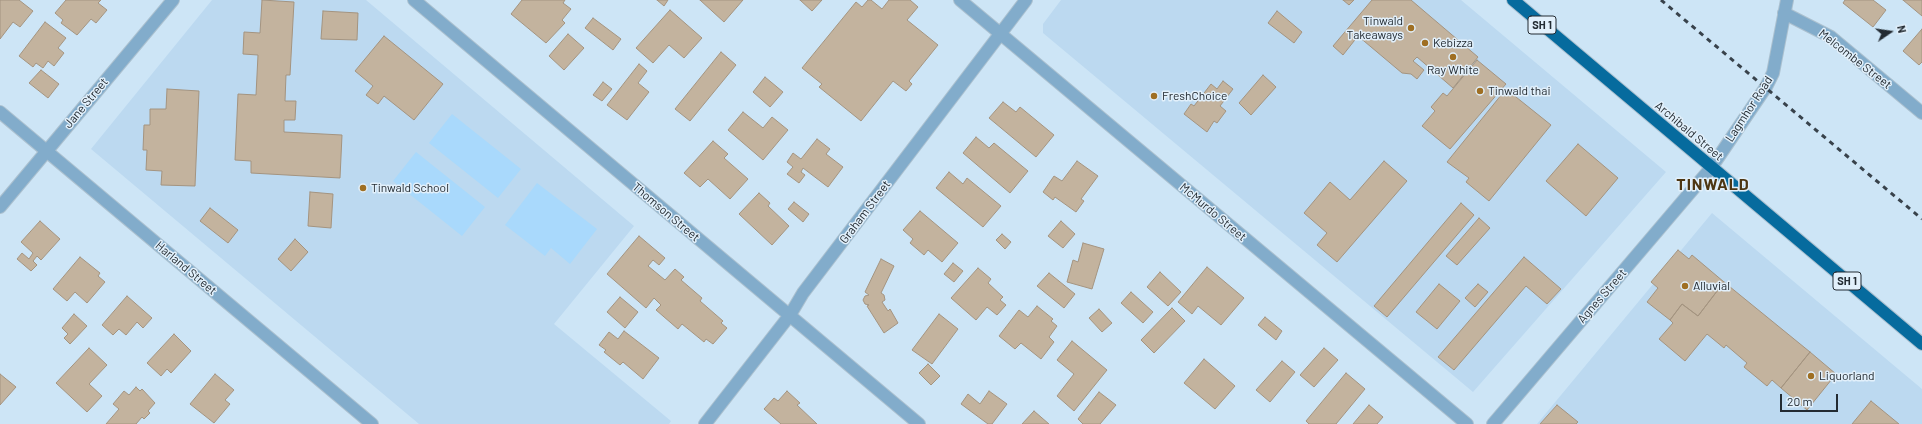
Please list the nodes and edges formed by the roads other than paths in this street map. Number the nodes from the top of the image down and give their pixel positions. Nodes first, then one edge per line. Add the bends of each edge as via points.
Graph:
1 (173, 0) edge
2 (414, 0) edge
3 (960, 0) edge
4 (1026, 0) edge
5 (1513, 0) edge
6 (1787, 0) edge
7 (1784, 13) junction
8 (1000, 34) junction
9 (0, 112) edge
10 (1922, 113) edge
11 (46, 151) junction
12 (1711, 168) junction
13 (0, 207) edge
14 (790, 315) junction
15 (1922, 344) edge
16 (372, 424) edge
17 (705, 424) edge
18 (919, 424) edge
19 (1467, 424) edge
20 (1493, 424) edge

1 - 11 street, Jane Street
2 - 14 street, Thomson Street
3 - 8 street, McMurdo Street
4 - 8 street, Graham Street
5 - 12 highway, Archibald Street / SH 1
6 - 7 street, Lagmhor Road
7 - 10 street, Melcombe Street via 1831,37
7 - 12 street, Lagmhor Road via 1773,73
8 - 14 street, Graham Street via 803,293
8 - 19 street, McMurdo Street
9 - 11 street, Harland Street
11 - 13 street, Jane Street
11 - 16 street, Harland Street
12 - 15 highway, Archibald Street / SH 1
12 - 20 street, Agnes Street
14 - 17 street, Graham Street
14 - 18 street, Thomson Street

